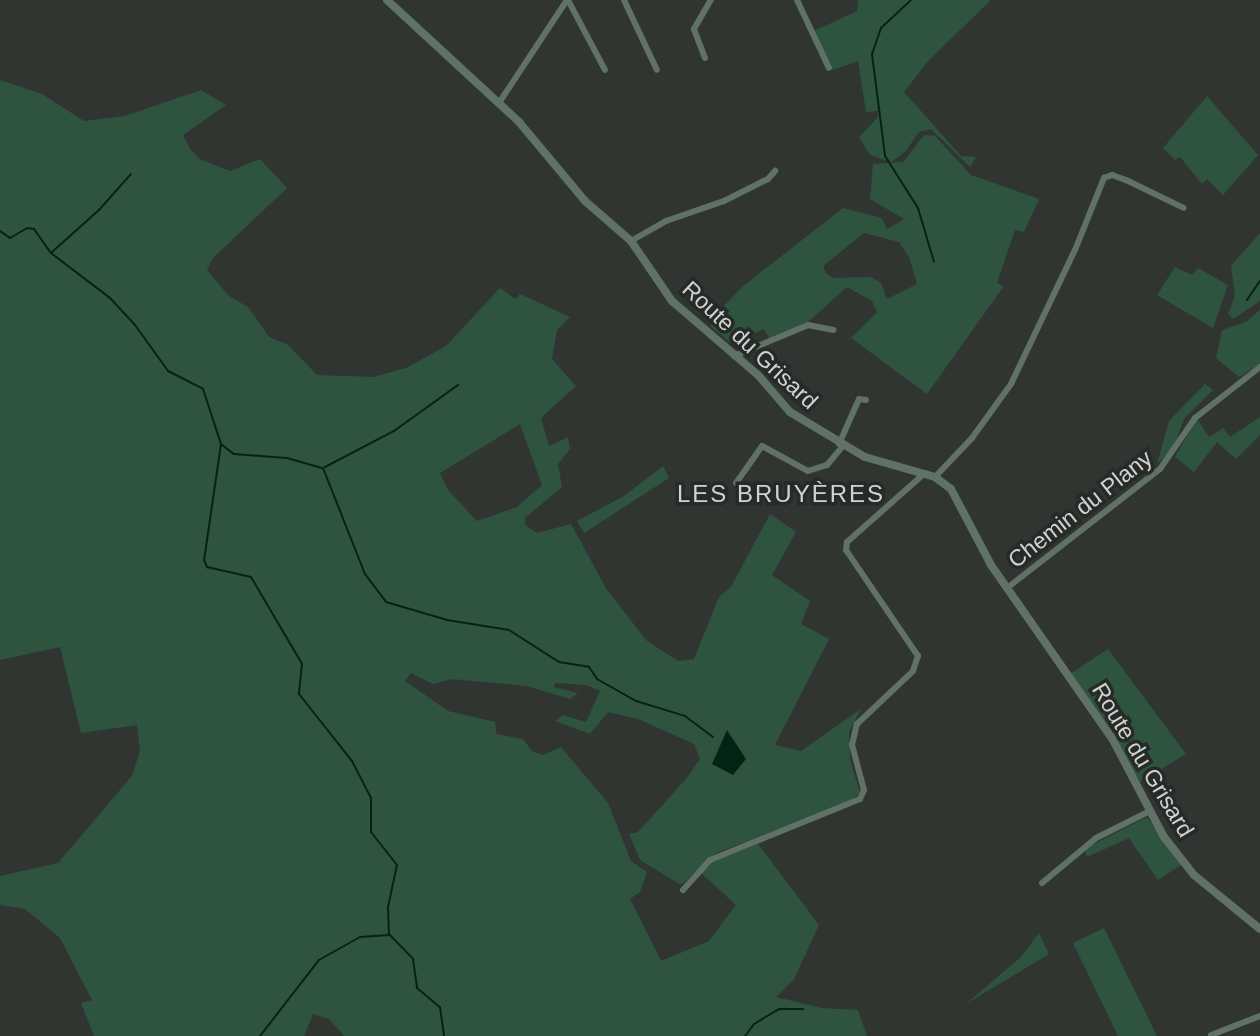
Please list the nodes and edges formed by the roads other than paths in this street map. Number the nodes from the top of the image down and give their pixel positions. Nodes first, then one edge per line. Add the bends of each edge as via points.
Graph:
1 (387, 0) edge
2 (567, 0) edge
3 (624, 0) edge
4 (711, 0) edge
5 (797, 0) edge
6 (705, 58) dead end
7 (829, 68) dead end
8 (605, 70) dead end
9 (657, 70) dead end
10 (499, 103) junction
11 (775, 171) dead end
12 (1184, 208) dead end
13 (631, 241) junction
14 (834, 330) dead end
15 (734, 356) junction
16 (1260, 367) edge
17 (866, 400) dead end
18 (841, 445) junction
19 (925, 473) junction
20 (935, 477) junction
21 (736, 483) dead end
22 (1007, 588) junction
23 (1148, 812) junction
24 (1042, 883) dead end
25 (683, 890) dead end
26 (1260, 929) edge
27 (1260, 1016) edge
28 (1211, 1035) edge

1 - 10 street, Route du Grisard
2 - 8 street
2 - 10 street
3 - 9 street
4 - 6 street via 694,29
5 - 7 street
10 - 13 street, Route du Grisard via 585,201
11 - 13 street via 724,201 666,221
12 - 20 street via 1141,185 1112,175 1104,178 1011,384 972,438
13 - 15 street, Route du Grisard via 663,292
14 - 15 street via 814,324 802,327
15 - 18 street, Route du Grisard via 790,412
16 - 22 street, Chemin du Plany via 1195,418 1160,470
17 - 18 street via 859,399
18 - 19 street, Route du Grisard via 874,461
18 - 21 street via 827,466 808,471 762,446
19 - 20 street, Route du Grisard
19 - 25 street via 847,542 846,550 918,656 913,671 857,724 852,745 864,790 860,799 710,860
20 - 22 street, Route du Grisard via 958,499
22 - 23 street, Route du Grisard via 1113,740
23 - 24 street via 1096,838
23 - 26 street, Route du Grisard via 1194,875
27 - 28 street

